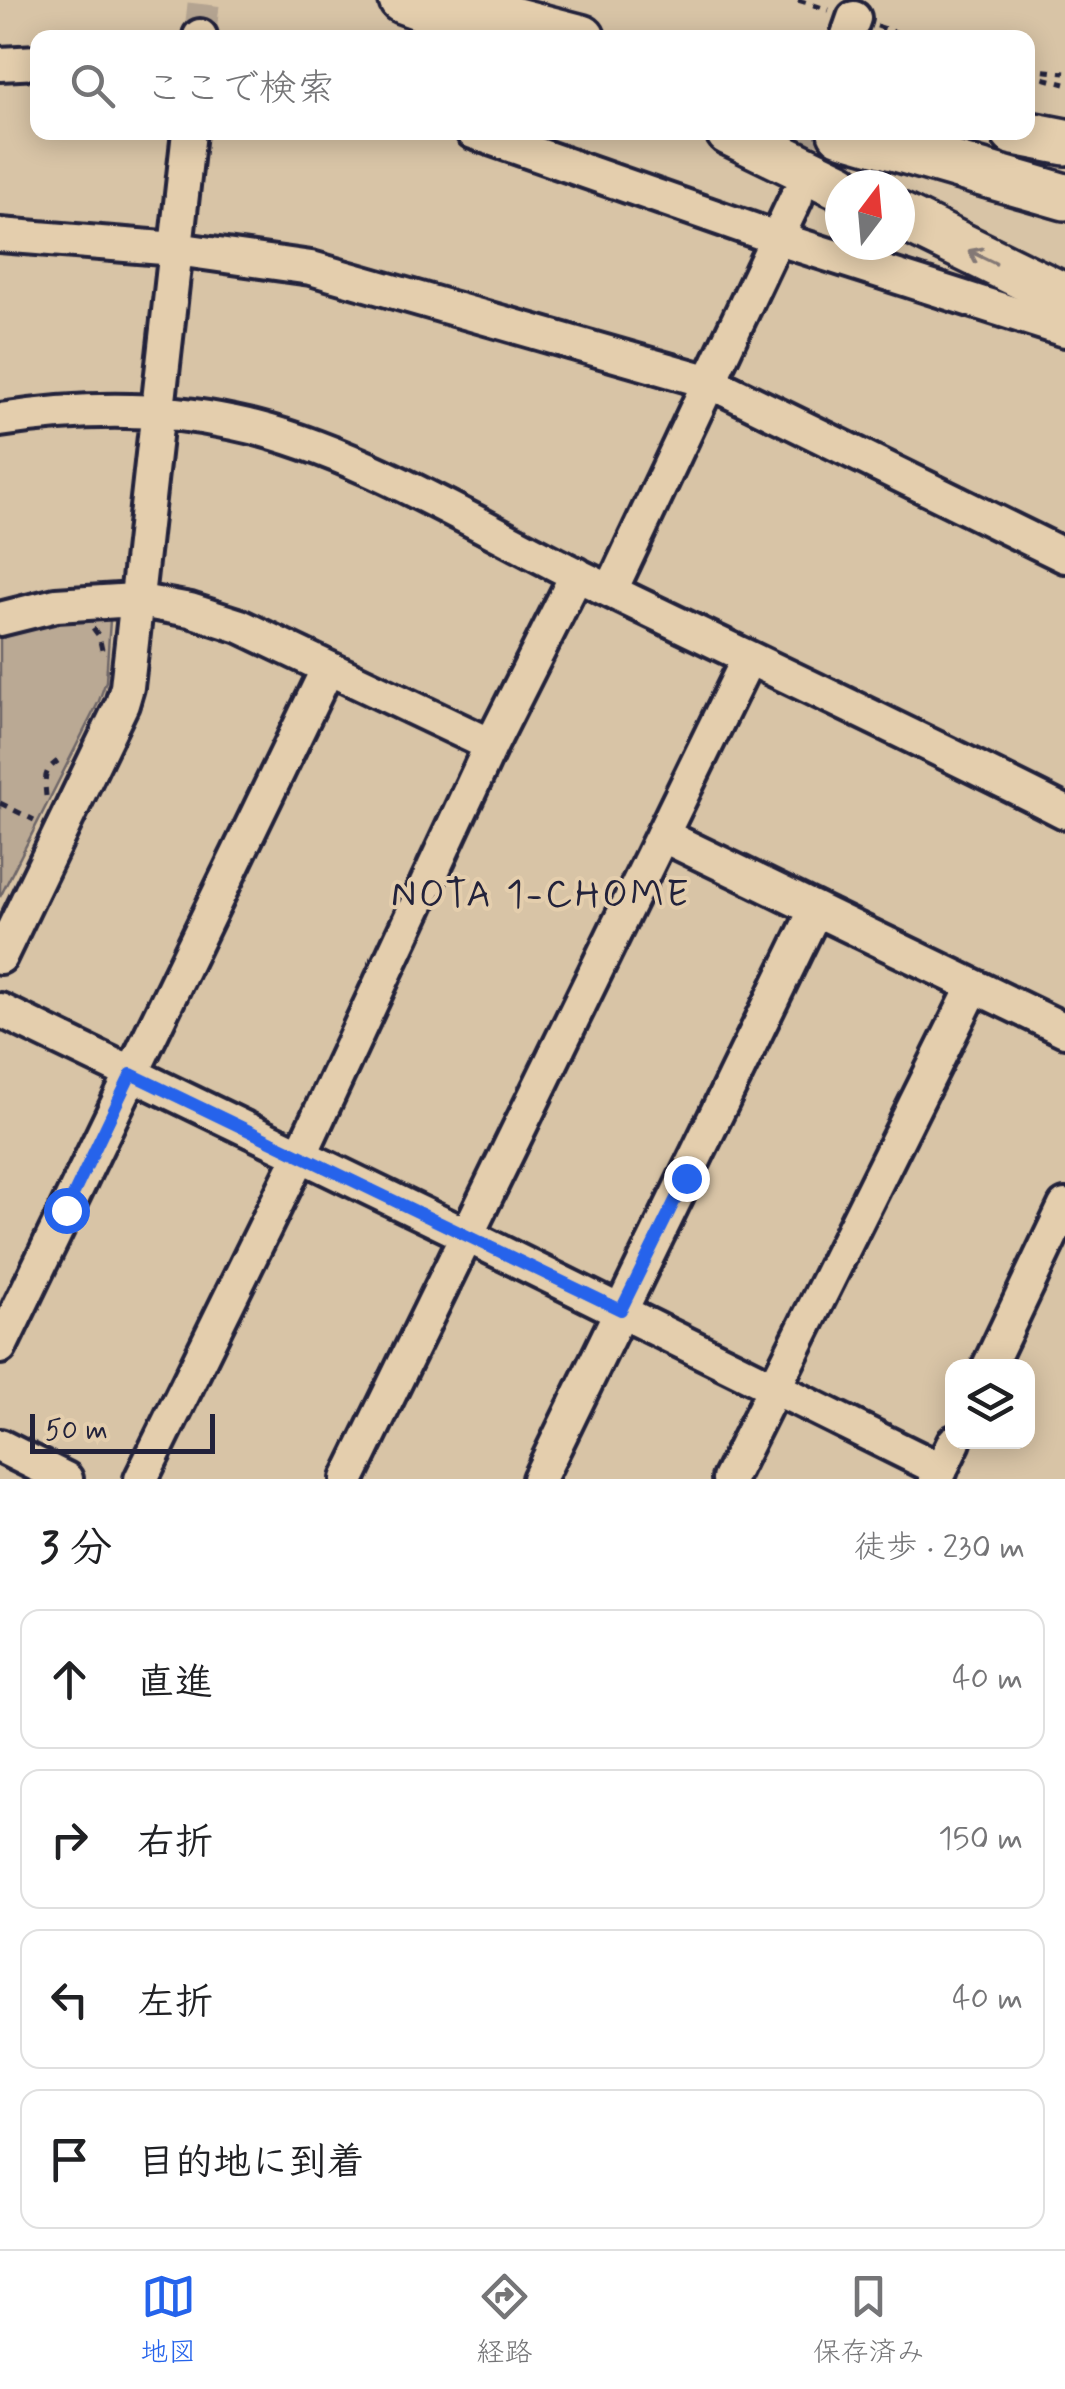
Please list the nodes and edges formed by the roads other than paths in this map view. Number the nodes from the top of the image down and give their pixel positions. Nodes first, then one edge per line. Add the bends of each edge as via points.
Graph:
1 (402, 0) edge
2 (442, 2) edge
3 (484, 30) edge
4 (526, 30) edge
5 (551, 30) edge
6 (30, 62) edge
7 (0, 64) edge
8 (1035, 136) edge
9 (188, 140) edge
10 (496, 140) edge
11 (745, 140) edge
12 (869, 140) edge
13 (1065, 142) edge
14 (825, 179) edge
15 (1065, 197) edge
16 (796, 198) tunnel mouth
17 (915, 223) edge
18 (0, 235) edge
19 (779, 239) junction
20 (176, 249) junction
21 (1065, 297) edge
22 (1065, 330) edge
23 (710, 382) junction
24 (158, 411) junction
25 (0, 420) edge
26 (1065, 556) edge
27 (577, 574) junction
28 (611, 590) junction
29 (135, 600) junction
30 (0, 619) edge
31 (748, 660) junction
32 (328, 668) junction
33 (491, 745) junction
34 (1061, 799) edge
35 (662, 835) junction
36 (815, 911) junction
37 (0, 957) edge
38 (974, 986) junction
39 (0, 1010) edge
40 (1065, 1030) edge
41 (131, 1074) junction
42 (300, 1156) junction
43 (1065, 1206) edge
44 (468, 1236) junction
45 (621, 1310) junction
46 (0, 1347) edge
47 (992, 1359) edge
48 (775, 1386) junction
49 (0, 1446) edge
50 (943, 1463) edge
51 (66, 1479) edge
52 (141, 1479) edge
53 (348, 1479) edge
54 (538, 1479) edge
55 (729, 1479) edge

1 - 3 highway
2 - 4 highway
2 - 5 highway
6 - 7 street
8 - 13 highway
9 - 20 street
10 - 19 street
11 - 14 highway
12 - 15 highway
16 - 19 street
21 -> 17 highway
18 - 20 street
19 - 22 street
19 - 23 street
20 - 23 street via 311,268
20 - 24 street
23 - 26 street
23 - 28 street
24 - 25 street via 58,411
24 - 27 street via 236,423 336,454
24 - 29 street
27 - 28 street
27 - 33 street
28 - 31 street
29 - 30 street via 56,605
29 - 32 street via 240,626
29 - 37 street via 122,704
31 - 34 street
31 - 35 street
32 - 33 street
32 - 41 street
33 - 42 street
35 - 36 street
35 - 44 street
36 - 38 street
36 - 45 street
38 - 40 street
38 - 48 street
39 - 41 street
41 - 42 street
41 - 46 street
42 - 44 street
42 - 52 street
43 - 47 street
44 - 45 street
44 - 53 street
45 - 48 street
45 - 54 street
48 - 50 street
48 - 55 street
49 - 51 street

